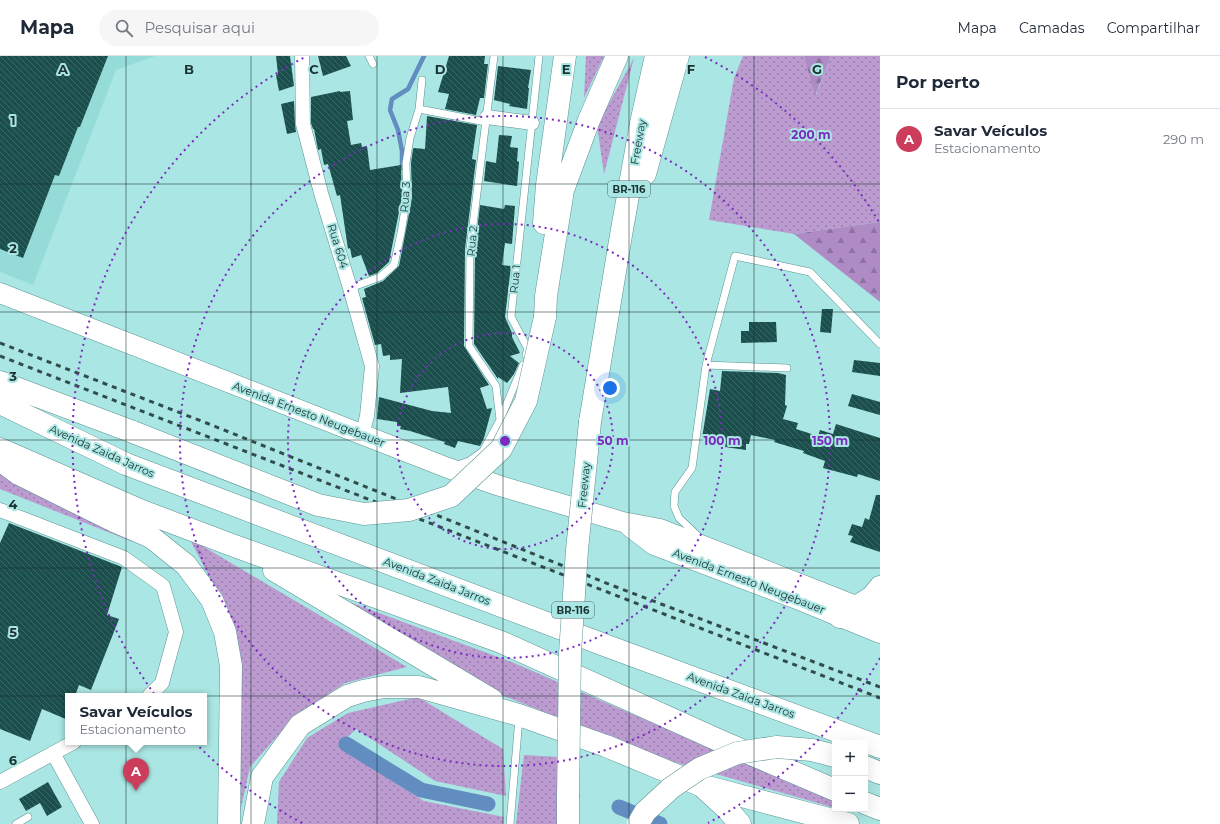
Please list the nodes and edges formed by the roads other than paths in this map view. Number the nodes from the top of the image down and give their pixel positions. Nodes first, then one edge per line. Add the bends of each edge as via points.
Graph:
1 (302, 56) edge
2 (369, 56) edge
3 (494, 56) edge
4 (539, 56) edge
5 (565, 56) edge
6 (617, 56) edge
7 (656, 56) edge
8 (678, 56) edge
9 (374, 64) dead end
10 (422, 80) dead end
11 (420, 109) junction
12 (486, 120) junction
13 (532, 123) junction
14 (350, 288) junction
15 (0, 293) edge
16 (546, 296) junction
17 (607, 322) junction
18 (880, 344) edge
19 (706, 365) junction
20 (787, 368) dead end
21 (0, 382) edge
22 (0, 403) edge
23 (500, 420) junction
24 (362, 435) junction
25 (0, 449) edge
26 (0, 461) edge
27 (448, 468) junction
28 (0, 510) edge
29 (623, 522) junction
30 (229, 544) junction
31 (713, 550) junction
32 (880, 587) edge
33 (848, 611) junction
34 (880, 613) edge
35 (880, 633) edge
36 (152, 693) edge
37 (519, 716) junction
38 (68, 745) edge
39 (880, 746) edge
40 (53, 753) junction
41 (832, 755) edge
42 (868, 768) edge
43 (880, 773) edge
44 (0, 782) edge
45 (700, 785) junction
46 (832, 789) edge
47 (868, 804) edge
48 (880, 809) edge
49 (28, 817) dead end
50 (16, 824) edge
51 (92, 824) edge
52 (229, 824) edge
53 (253, 824) edge
54 (510, 824) edge
55 (568, 824) edge
56 (638, 824) edge
57 (740, 824) edge
58 (848, 824) edge

1 - 14 street, Rua 604 via 303,124
2 - 9 lane
3 - 12 lane, Rua 2
4 - 13 lane, Rua 1
5 - 16 highway via 547,185 543,240
6 - 16 highway via 589,120 563,190
7 - 17 highway, Freeway / BR-116 via 640,131
8 - 17 highway
10 - 11 lane, Rua 3
11 - 12 lane
11 - 14 lane, Rua 3 via 410,138 406,163 406,197 394,265 380,277
12 - 13 street
12 - 23 lane, Rua 2 via 470,249 469,346 496,386
13 - 23 lane, Rua 1 via 511,317 528,349 522,372
14 - 24 street, Rua 604 via 372,366 367,416
15 - 24 main road, Avenida Ernesto Neugebauer
16 - 21 highway, bridge via 545,317 526,401 501,449 451,496 409,510 364,514 318,505
17 - 55 highway, Freeway / BR-116, bridge via 590,422 577,550 570,653
18 - 19 lane via 810,272 735,256
19 - 20 lane
19 - 31 lane via 692,468 675,492 674,506 679,518
22 - 39 highway, Avenida Zaida Jarros via 126,464
23 - 27 lane, Rua 1 via 482,451 469,461
24 - 27 main road, Avenida Ernesto Neugebauer
25 - 30 highway via 142,511
26 - 52 highway via 19,474 151,537 186,565 212,600 225,632 231,666
27 - 29 main road, Avenida Ernesto Neugebauer
28 - 36 street via 124,558 164,586 176,632 162,683
29 - 31 main road, Avenida Ernesto Neugebauer via 660,529
29 - 33 main road, Avenida Ernesto Neugebauer via 654,545
30 - 37 highway
30 - 46 highway via 501,642
31 - 33 main road, Avenida Ernesto Neugebauer
32 - 33 highway via 872,597
33 - 34 main road, Avenida Ernesto Neugebauer
33 - 35 main road, Avenida Ernesto Neugebauer
37 - 45 highway via 606,746
37 - 53 highway via 419,687 384,687 347,696 300,725 262,777
37 - 54 lane
38 - 40 street
40 - 44 street
40 - 51 street
41 - 56 highway, bridge via 812,750 777,747 737,753 699,769 671,788 645,812
42 - 43 highway
45 - 57 highway
45 - 58 highway
47 - 48 highway
49 - 50 lane

